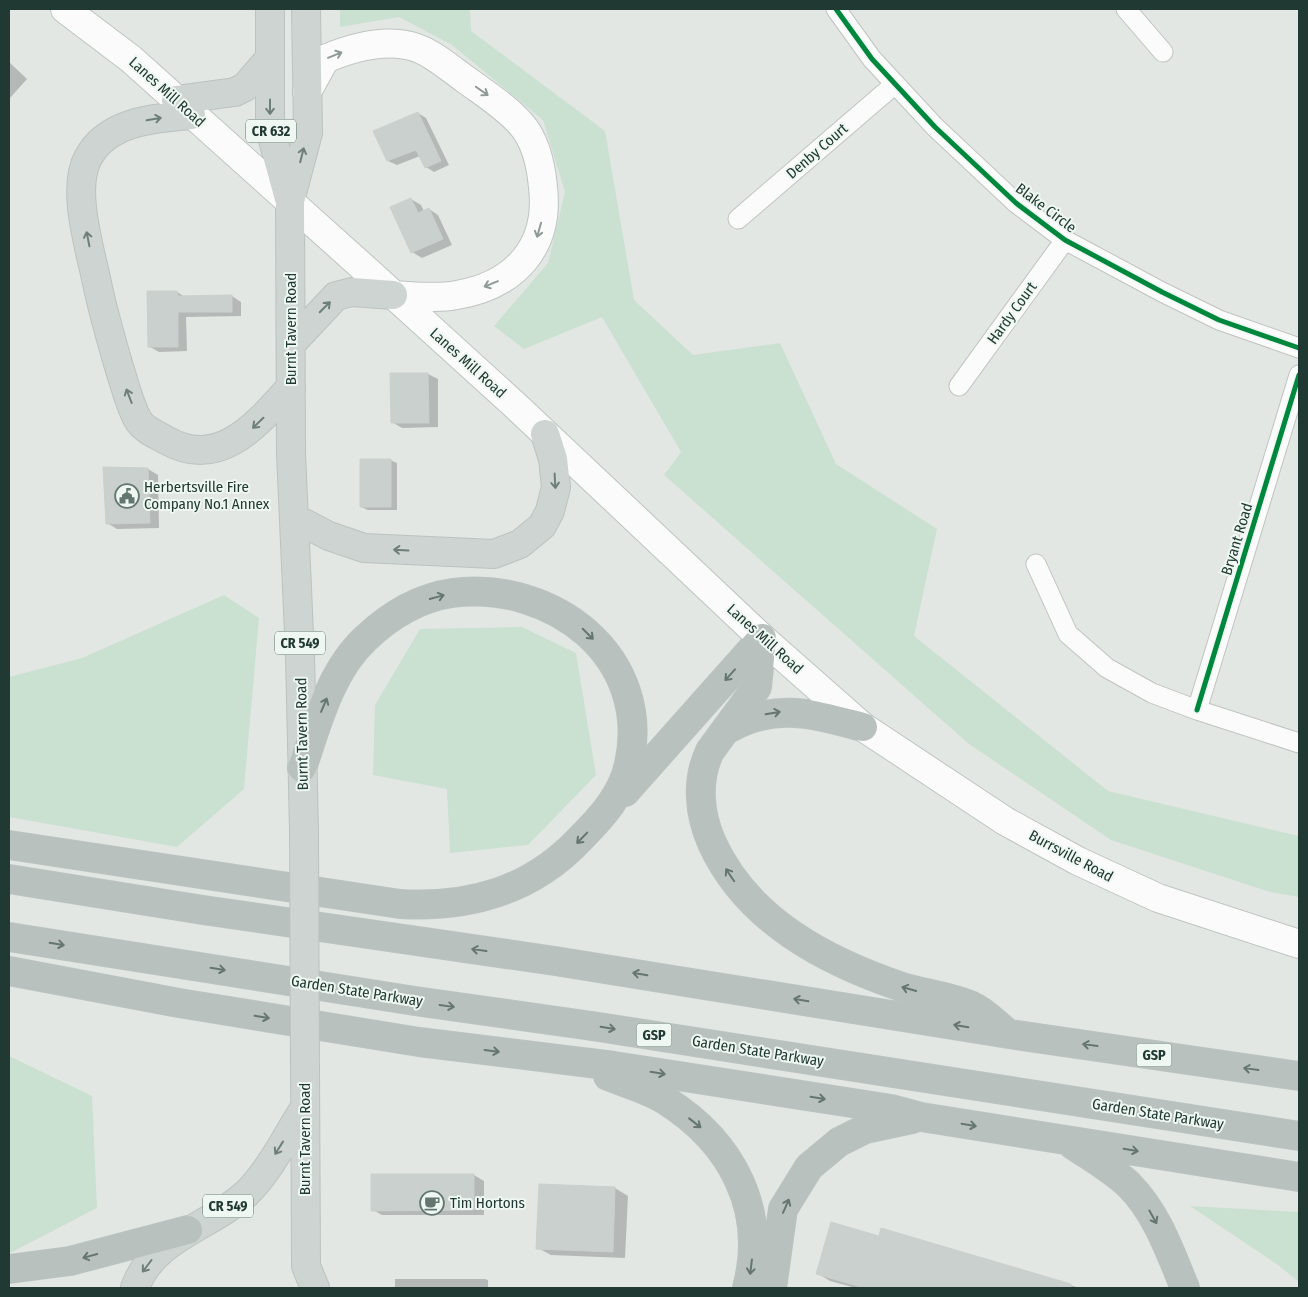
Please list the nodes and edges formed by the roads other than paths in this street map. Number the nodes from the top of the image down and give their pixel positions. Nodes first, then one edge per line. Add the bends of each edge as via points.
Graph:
1 (65, 9) edge
2 (270, 9) edge
3 (306, 9) edge
4 (836, 9) edge
5 (1126, 9) edge
6 (1163, 52) dead end
7 (270, 58) junction
8 (895, 84) junction
9 (307, 92) junction
10 (184, 108) junction
11 (290, 202) junction
12 (738, 219) dead end
13 (1065, 240) junction
14 (393, 295) junction
15 (292, 343) junction
16 (1299, 348) edge
17 (1299, 375) edge
18 (959, 386) dead end
19 (291, 387) junction
20 (545, 434) junction
21 (294, 518) junction
22 (1036, 564) dead end
23 (762, 638) junction
24 (1198, 710) junction
25 (863, 727) junction
26 (728, 729) junction
27 (1299, 743) edge
28 (302, 768) junction
29 (606, 813) junction
30 (9, 845) edge
31 (9, 879) edge
32 (9, 937) edge
33 (1299, 944) edge
34 (9, 971) edge
35 (9, 987) edge
36 (179, 1003) junction
37 (1009, 1034) junction
38 (575, 1062) junction
39 (1299, 1076) edge
40 (305, 1106) junction
41 (921, 1117) junction
42 (1299, 1136) edge
43 (1065, 1140) junction
44 (1299, 1177) edge
45 (188, 1230) junction
46 (9, 1269) edge
47 (310, 1277) edge
48 (135, 1288) edge
49 (747, 1288) edge
50 (772, 1288) edge
51 (1185, 1288) edge

1 - 10 main road, Lanes Mill Road via 131,59
2 - 7 main road, Burnt Tavern Road / CR 632
3 - 9 main road, Burnt Tavern Road
4 - 8 street, Blake Circle via 872,59
5 - 6 street
7 - 10 main road via 245,87
7 -> 11 main road, Burnt Tavern Road / CR 632 via 270,129
8 - 12 street, Denby Court
8 - 13 street, Blake Circle via 935,127 1016,203
11 -> 9 main road, Burnt Tavern Road / CR 549 via 308,133
9 -> 14 main road, CR 549 via 325,59 356,48 390,43 409,45 434,58 495,100 522,124 534,146 542,169 543,216 536,241 516,271 486,286 457,295
10 - 11 main road, Lanes Mill Road
19 -> 10 main road via 256,426 217,448 191,450 172,443 139,422 101,303 82,208 82,172 99,142 114,132
11 - 14 main road, Lanes Mill Road
11 - 15 main road, Burnt Tavern Road / CR 549
13 - 16 street, Blake Circle via 1219,320
13 - 18 street, Hardy Court
15 -> 14 main road via 336,296 352,292
14 - 20 main road, Lanes Mill Road
15 - 19 main road, Burnt Tavern Road / CR 549
17 - 24 street, Bryant Road
19 - 21 main road, Burnt Tavern Road / CR 549
20 -> 21 main road via 553,458 556,487 550,511 542,526 520,544 494,554 364,548 329,536
20 - 23 main road, Lanes Mill Road
21 - 28 main road, Burnt Tavern Road / CR 549
22 - 24 street via 1068,634 1107,668 1152,693
23 - 25 main road, Lanes Mill Road
23 - 26 highway via 758,687
23 -> 29 highway
24 - 27 street
26 -> 25 highway via 746,719 785,711 814,714
25 - 33 main road, Burrsville Road via 1005,821 1078,861 1158,898
37 -> 26 highway via 972,1006 903,987 842,964 793,937 745,895 707,832 700,791 706,761
28 -> 29 highway via 338,674 364,639 399,612 424,600 451,594 496,593 525,598 554,609 583,629 606,652 619,675 628,699 632,732 630,765
28 - 40 main road, Burnt Tavern Road / CR 549, bridge
29 -> 30 highway via 545,870 505,891 431,906
37 -> 31 highway, GSP via 555,961
32 -> 42 highway, Garden State Parkway / GSP
34 - 36 highway
35 - 36 highway
36 -> 38 highway via 419,1042
39 -> 37 highway, GSP
38 -> 41 highway via 891,1109
38 -> 49 highway via 664,1099 702,1128 730,1159 748,1201 754,1236
40 -> 45 main road, CR 549 via 247,1193
40 - 47 main road, Burnt Tavern Road / CR 549
41 -> 43 highway
50 -> 41 highway via 783,1209 809,1167 839,1142 865,1129
43 -> 44 highway
43 -> 51 highway via 1128,1185 1148,1208
45 -> 46 highway via 70,1261
45 -> 48 main road, CR 549 via 144,1268

